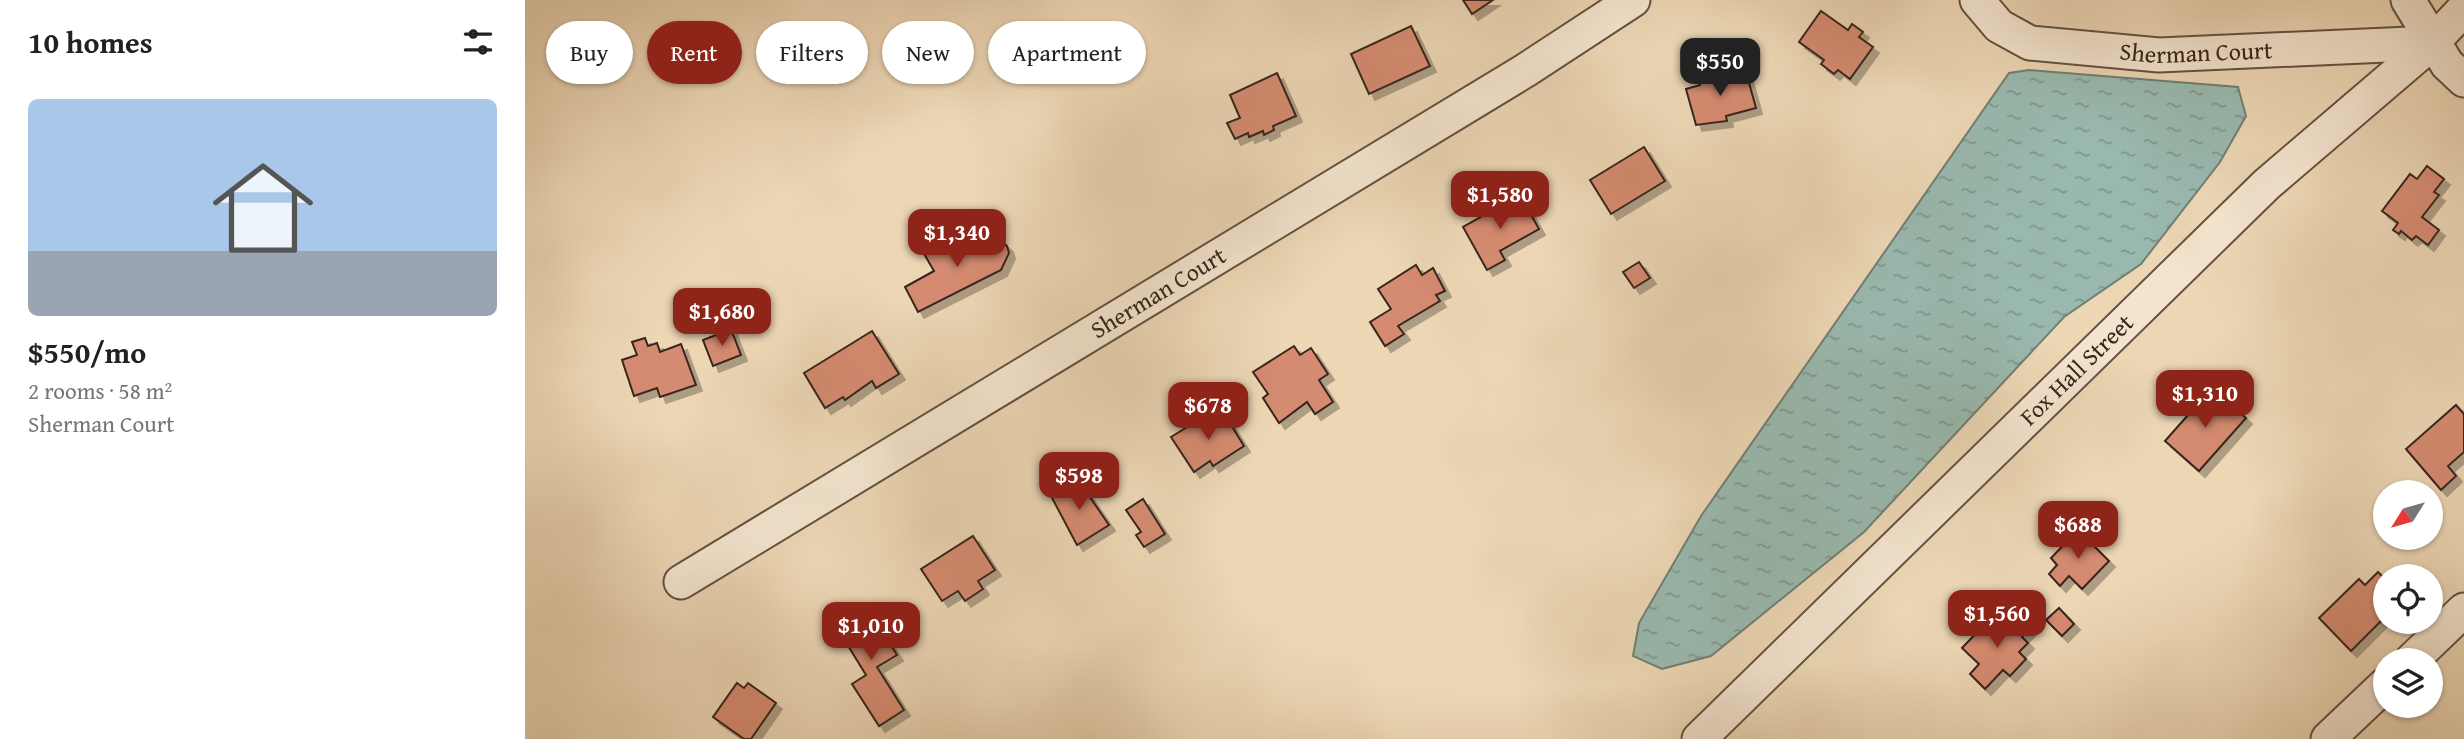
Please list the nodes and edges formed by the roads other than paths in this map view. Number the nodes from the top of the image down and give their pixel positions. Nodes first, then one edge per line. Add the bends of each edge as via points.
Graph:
1 (1633, 0) edge
2 (1977, 0) edge
3 (2408, 0) edge
4 (2464, 9) edge
5 (2432, 43) junction
6 (2464, 80) edge
7 (681, 582) dead end
8 (2464, 610) edge
9 (2424, 648) edge
10 (2373, 696) edge
11 (1699, 739) edge
12 (2328, 739) edge

1 - 7 street, Sherman Court via 1527,70
2 - 5 street, Sherman Court via 1999,26 2030,43 2159,55
3 - 5 street
4 - 5 street, Fox Hall Street
5 - 6 street
5 - 11 street, Fox Hall Street via 2267,184
8 - 9 street
10 - 12 street

